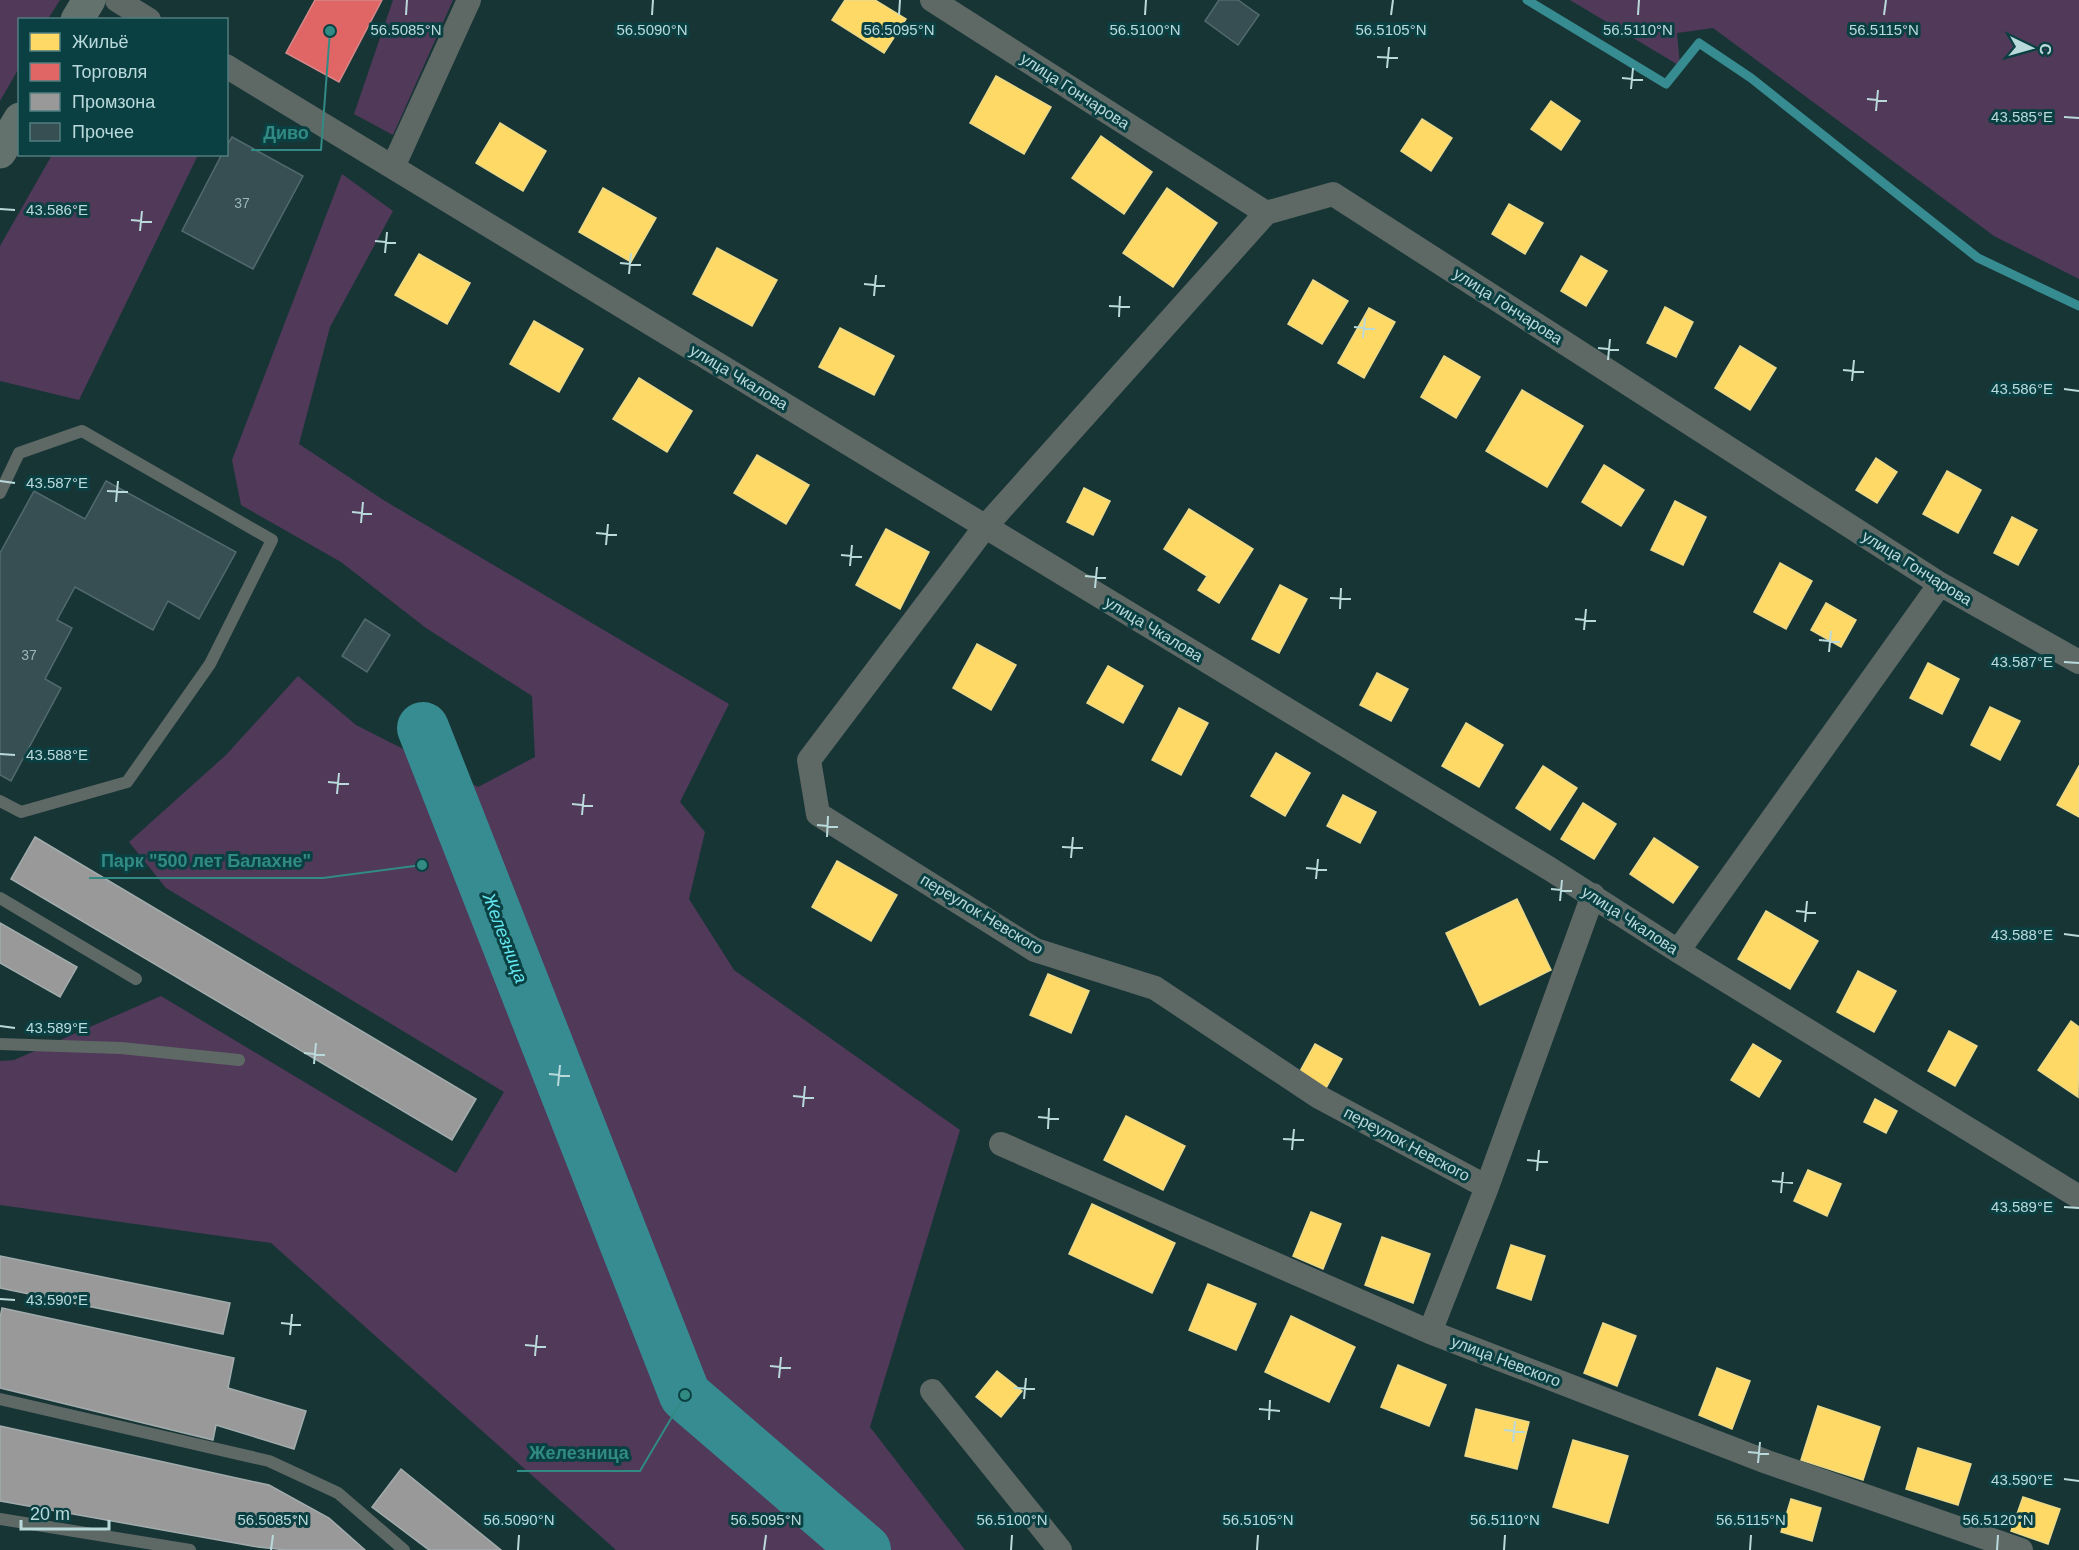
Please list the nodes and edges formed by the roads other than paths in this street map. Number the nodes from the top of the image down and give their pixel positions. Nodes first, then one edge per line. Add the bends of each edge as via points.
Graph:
1 (89, 0) edge
2 (117, 0) edge
3 (469, 0) edge
4 (932, 0) edge
5 (78, 18) edge
6 (146, 18) edge
7 (228, 67) edge
8 (18, 122) edge
9 (0, 152) edge
10 (393, 167) junction
11 (1266, 213) junction
12 (0, 493) edge
13 (985, 526) junction
14 (1940, 584) junction
15 (2079, 662) edge
16 (0, 801) edge
17 (1593, 895) junction
18 (0, 898) edge
19 (1678, 951) junction
20 (136, 979) dead end
21 (0, 1044) edge
22 (239, 1060) dead end
23 (1001, 1144) dead end
24 (1487, 1187) junction
25 (2079, 1197) edge
26 (1430, 1332) junction
27 (932, 1390) dead end
28 (0, 1399) edge
29 (0, 1519) edge
30 (190, 1550) edge
31 (404, 1550) edge
32 (1060, 1550) edge
33 (2021, 1550) edge

1 - 5 main road
2 - 6 street
3 - 10 street
4 - 11 street, улица Гончарова
7 - 10 street, улица Чкалова
8 - 9 main road
10 - 13 street, улица Чкалова
11 - 13 street, переулок Невского
11 - 14 street, улица Гончарова via 1333,194
12 - 16 lane via 19,453 82,431 272,540 210,664 127,782 21,812
13 - 17 street, улица Чкалова
13 - 24 street, переулок Невского via 809,760 818,814 1035,950 1155,988 1320,1097
14 - 15 street, улица Гончарова
14 - 19 street
17 - 19 street, улица Чкалова
17 - 24 street, переулок Невского
18 - 20 lane
19 - 25 street, улица Чкалова
21 - 22 lane via 121,1048
23 - 26 street, улица Невского
24 - 26 street, переулок Невского
26 - 33 street, улица Невского via 1767,1462
27 - 32 street
28 - 31 lane via 269,1461 338,1493
29 - 30 lane

